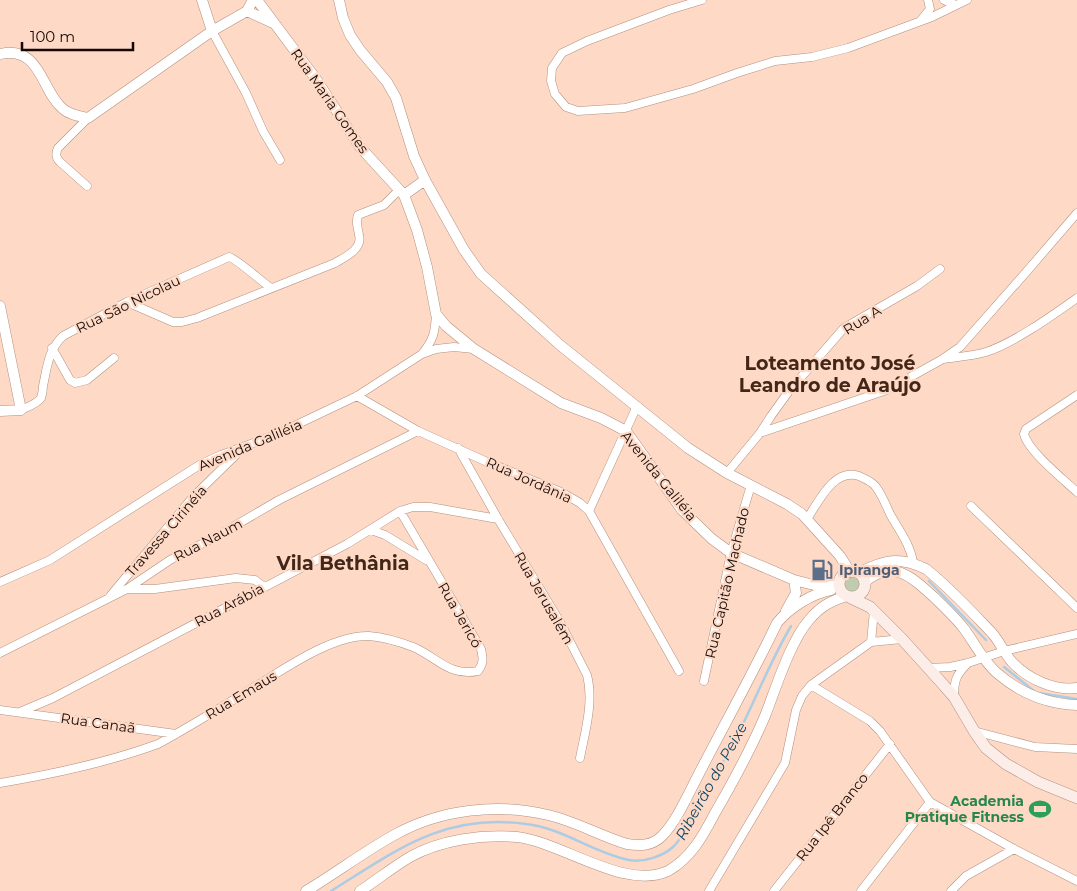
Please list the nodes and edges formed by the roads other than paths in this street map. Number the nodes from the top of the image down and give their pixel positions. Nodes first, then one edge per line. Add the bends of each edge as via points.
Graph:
1 (202, 0) edge
2 (255, 0) edge
3 (339, 0) edge
4 (702, 0) edge
5 (928, 0) edge
6 (944, 0) edge
7 (968, 0) edge
8 (956, 5) junction
9 (246, 10) junction
10 (918, 23) junction
11 (276, 24) junction
12 (212, 31) junction
13 (0, 54) edge
14 (88, 118) junction
15 (280, 160) dead end
16 (425, 180) junction
17 (86, 186) dead end
18 (401, 193) junction
19 (1077, 212) edge
20 (940, 269) dead end
21 (271, 288) junction
22 (1077, 298) edge
23 (127, 302) junction
24 (0, 306) edge
25 (436, 314) junction
26 (52, 348) junction
27 (474, 349) junction
28 (422, 354) junction
29 (114, 358) dead end
30 (941, 360) junction
31 (1077, 395) edge
32 (358, 396) junction
33 (637, 406) junction
34 (21, 410) junction
35 (0, 411) edge
36 (418, 431) junction
37 (626, 431) junction
38 (760, 433) junction
39 (246, 446) junction
40 (458, 448) junction
41 (727, 473) junction
42 (751, 484) junction
43 (1077, 492) edge
44 (971, 506) dead end
45 (400, 511) junction
46 (589, 511) junction
47 (498, 519) junction
48 (807, 519) junction
49 (371, 530) junction
50 (731, 553) junction
51 (429, 561) junction
52 (913, 562) junction
53 (859, 579) junction
54 (794, 580) junction
55 (0, 582) edge
56 (264, 587) junction
57 (128, 589) junction
58 (843, 591) junction
59 (109, 597) junction
60 (1077, 608) edge
61 (872, 609) junction
62 (786, 612) junction
63 (1077, 634) edge
64 (902, 639) junction
65 (872, 642) junction
66 (1004, 651) junction
67 (0, 653) edge
68 (984, 657) junction
69 (968, 663) junction
70 (929, 668) junction
71 (478, 671) joint
72 (679, 671) dead end
73 (704, 681) dead end
74 (811, 685) junction
75 (1077, 688) edge
76 (954, 697) junction
77 (1077, 706) edge
78 (0, 710) edge
79 (20, 712) junction
80 (974, 731) junction
81 (176, 734) junction
82 (890, 744) junction
83 (1077, 750) edge
84 (580, 758) dead end
85 (0, 783) edge
86 (1077, 798) edge
87 (930, 802) junction
88 (1014, 849) junction
89 (1077, 881) edge
90 (306, 891) edge
91 (360, 891) edge
92 (708, 891) edge
93 (774, 891) edge
94 (861, 891) edge
95 (951, 891) edge

1 - 12 street
2 - 9 street
2 - 11 street, Rua Maria Gomes
3 - 16 street via 350,35 396,98
4 - 10 street via 562,52 552,68 554,94 566,107 578,111 626,108 776,62 848,48
5 - 10 street via 930,9
6 - 8 street
7 - 8 street
8 - 10 street
9 - 11 street
9 - 12 street
11 - 18 street, Rua Maria Gomes via 360,147
12 - 14 street
12 - 15 street
13 - 14 street via 15,53 29,60 42,74 61,108 69,114
14 - 17 street via 56,153 56,158
16 - 18 street
16 - 33 street via 481,274 560,345
18 - 21 street via 384,206 358,215 356,224 360,240 353,252
18 - 25 street, Rua Maria Gomes via 417,230
19 - 30 street via 975,331
20 - 38 street, Rua A via 844,328 789,392
21 - 23 street via 182,322 167,320
21 - 23 street, Rua São Nicolau via 236,260 224,258
22 - 30 street via 994,349
23 - 26 street, Rua São Nicolau via 63,336
24 - 34 street
25 - 27 street, Avenida Galiléia
25 - 28 street via 435,332
26 - 29 street via 70,380 75,383 87,380
26 - 34 street via 41,398
27 - 28 street via 454,347
27 - 37 street, Avenida Galiléia via 561,403
28 - 32 street, Avenida Galiléia
30 - 38 street via 887,390
31 - 43 street via 1026,429 1024,434 1042,459
32 - 36 street, Rua Jordânia
32 - 39 street, Avenida Galiléia
33 - 37 street
33 - 41 street via 688,448
34 - 35 street
36 - 40 street, Rua Jordânia
36 - 57 street, Rua Naum via 279,500 170,560
37 - 46 street
37 - 50 street, Avenida Galiléia via 682,510
38 - 41 street, Rua A
39 - 55 street, Avenida Galiléia via 201,464 50,560
39 - 59 street, Travessa Cirinéia via 194,497
40 - 46 street, Rua Jordânia via 561,492
40 - 47 street, Rua Jerusalém
41 - 42 street
42 - 48 street
42 - 50 street, Rua Capitão Machado
44 - 60 street
45 - 47 street, Rua Arábia via 430,507
45 - 49 street, Rua Arábia
45 - 51 street, Rua Jericó
46 - 72 street, Rua Jordânia
47 - 84 street, Rua Jerusalém via 560,622 587,675 590,696
48 - 52 street via 832,483 854,474 867,479 882,497 907,543
48 - 53 street
49 - 51 street, Rua Jericó via 385,534
49 - 56 street, Rua Arábia
50 - 54 street, Avenida Galiléia
50 - 73 street, Rua Capitão Machado
51 - 71 street, Rua Jericó via 481,649 483,659
52 - 53 street via 892,560 879,564
52 - 66 street via 938,579 994,635
53 - 58 main road via 857,596
53 - 58 main road via 842,576
53 - 61 main road
53 - 68 street via 890,570 915,580 963,628
54 - 58 street, Avenida Galiléia
54 - 62 street via 796,593
56 - 57 street via 256,580 236,578
56 - 79 street, Rua Arábia via 53,698
57 - 59 street, Rua Naum
58 - 61 main road
58 - 62 street via 824,591
58 - 91 street via 819,609 799,632 764,717 700,841 690,854 667,871 641,877 622,874 534,840 484,838 445,843 411,856
59 - 67 street, Rua Naum
61 - 64 main road
61 - 65 street
62 - 90 street via 777,623 670,826 650,843 639,846 627,844 550,815 519,810 445,814 396,834
63 - 66 street
64 - 65 street
64 - 70 main road
65 - 74 street
66 - 68 street
66 - 75 street via 1023,672 1065,690
68 - 69 street
68 - 77 street via 995,671 1020,690 1040,700
69 - 70 street
69 - 76 street via 958,672
70 - 76 main road
71 - 81 street, Rua Emaus via 456,672 413,648 387,640 369,636 350,639 324,647 299,660
74 - 82 street via 870,720
74 - 92 street via 796,710 785,763
76 - 80 main road
78 - 79 street, Rua Canaã
79 - 81 street, Rua Canaã
80 - 83 street via 1035,747
80 - 86 main road via 986,748 1006,764
81 - 85 street, Rua Emaus via 158,744 97,763
82 - 87 street
82 - 93 street, Rua Ipê Branco
87 - 88 street
87 - 94 street
88 - 89 street
88 - 95 street via 966,876

